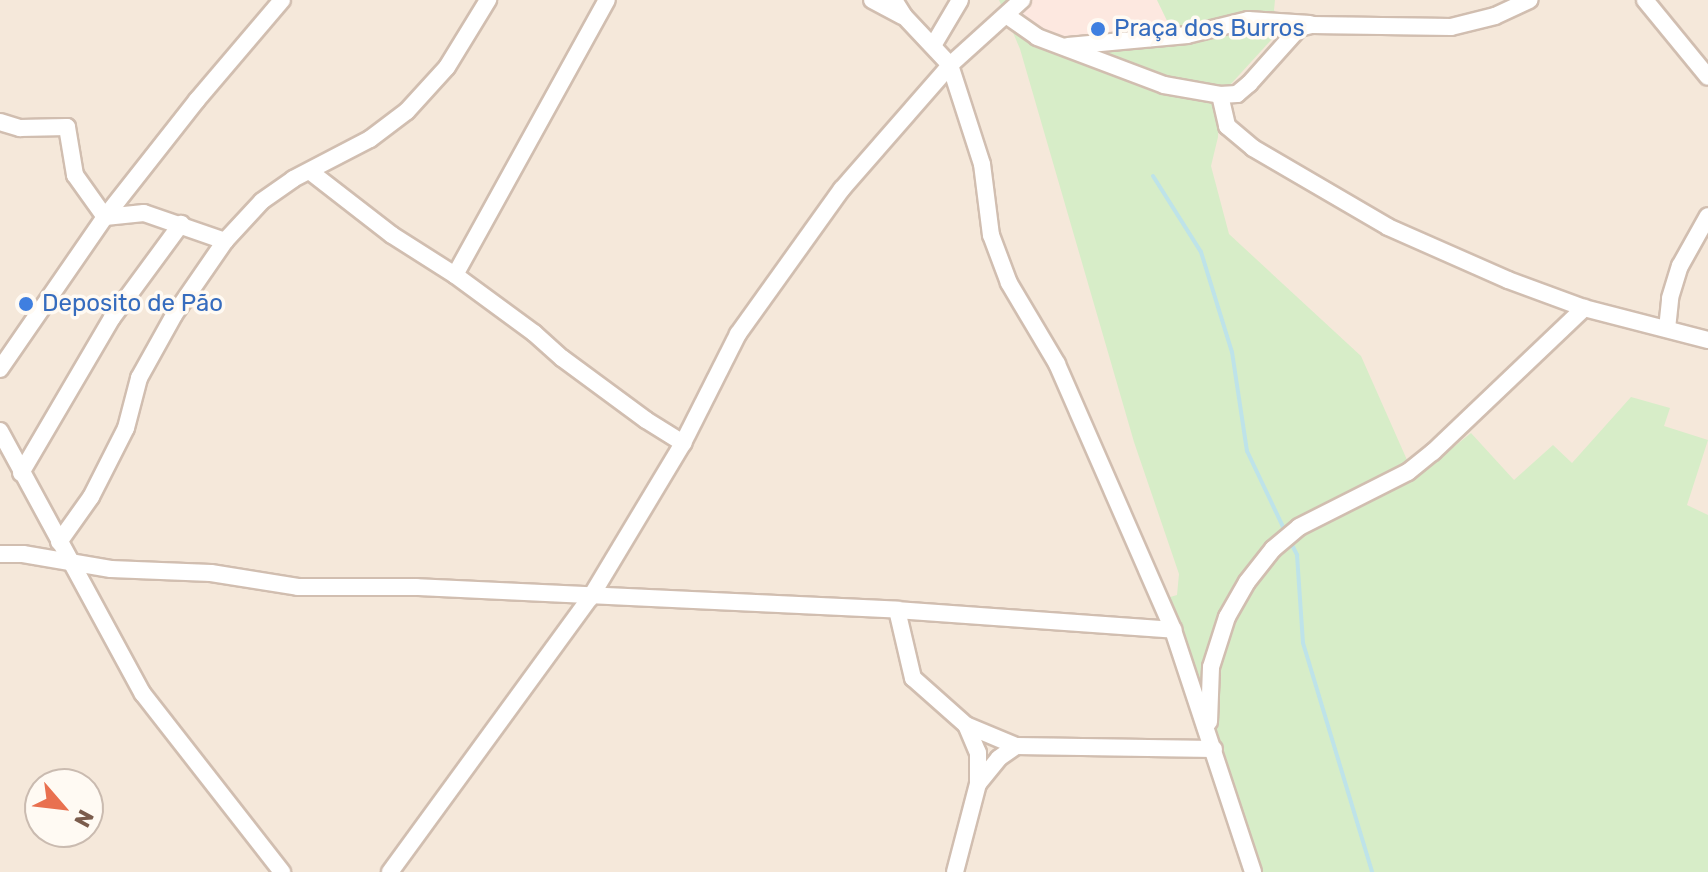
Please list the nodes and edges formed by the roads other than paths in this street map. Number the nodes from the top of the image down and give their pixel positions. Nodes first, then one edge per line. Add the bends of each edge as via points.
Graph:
1 (282, 0) edge
2 (488, 0) edge
3 (607, 0) edge
4 (872, 0) edge
5 (894, 0) edge
6 (960, 0) edge
7 (1022, 0) edge
8 (1530, 0) edge
9 (1645, 0) edge
10 (1006, 15) junction
11 (904, 16) junction
12 (1312, 25) junction
13 (934, 44) junction
14 (1065, 47) junction
15 (950, 65) junction
16 (1708, 77) edge
17 (1220, 95) junction
18 (0, 122) edge
19 (312, 173) junction
20 (1708, 216) edge
21 (105, 217) junction
22 (181, 224) junction
23 (225, 241) junction
24 (455, 275) junction
25 (1584, 308) junction
26 (1667, 329) junction
27 (1708, 340) edge
28 (0, 369) edge
29 (0, 431) edge
30 (683, 443) junction
31 (21, 473) junction
32 (59, 542) junction
33 (0, 554) edge
34 (69, 562) junction
35 (590, 598) junction
36 (897, 610) junction
37 (1173, 630) junction
38 (966, 725) junction
39 (1211, 741) junction
40 (1016, 746) junction
41 (978, 784) junction
42 (282, 872) edge
43 (390, 872) edge
44 (955, 872) edge
45 (1253, 872) edge

1 - 21 street
2 - 19 street via 447,67 407,111
3 - 24 street
4 - 11 street
5 - 11 street
6 - 13 street
7 - 10 street
8 - 12 street via 1451,27
9 - 16 street
10 - 14 street via 1037,37
10 - 15 street
11 - 13 street
12 - 14 street via 1248,20 1187,35
12 - 17 street via 1299,28 1237,94
13 - 15 street
14 - 17 street via 1164,85
15 - 30 street via 842,189 746,322
15 - 37 street via 982,164 991,235 1009,283 1057,364
17 - 25 street via 1227,126 1327,193 1401,233
18 - 21 street via 20,128 67,127 75,175
19 - 23 street via 293,179 262,201
19 - 24 street via 392,235
20 - 26 street via 1680,266
21 - 22 street via 144,213
21 - 28 street
22 - 23 street
22 - 31 street via 112,318
23 - 32 street via 139,378 126,428 91,497
24 - 30 street
25 - 26 street
25 - 39 street via 1425,459 1299,527 1273,549 1227,617 1211,667
26 - 27 street
29 - 31 street
30 - 35 street
31 - 32 street
32 - 34 street
33 - 34 street
34 - 35 street via 211,573 298,587 416,587
34 - 42 street via 143,694
35 - 36 street
35 - 43 street
36 - 37 street
36 - 38 street via 913,678
37 - 39 street
38 - 40 street
38 - 41 street via 978,753
39 - 40 street
39 - 45 street
40 - 41 street
41 - 44 street

